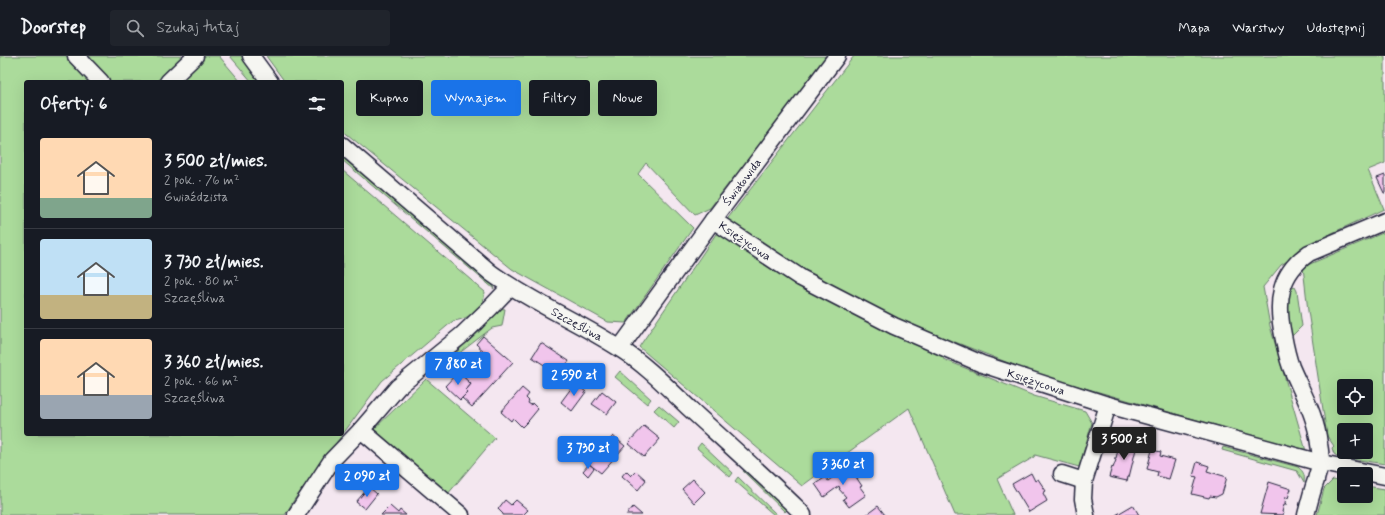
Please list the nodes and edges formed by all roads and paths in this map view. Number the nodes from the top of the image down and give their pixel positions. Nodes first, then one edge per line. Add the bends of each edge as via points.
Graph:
1 (76, 56) edge
2 (195, 56) edge
3 (251, 56) edge
4 (838, 56) edge
5 (99, 80) edge
6 (170, 80) edge
7 (269, 80) edge
8 (344, 147) edge
9 (713, 220) junction
10 (1385, 221) edge
11 (510, 286) junction
12 (620, 348) junction
13 (1108, 405) junction
14 (361, 430) junction
15 (1321, 463) junction
16 (1062, 474) dead end
17 (1385, 476) edge
18 (1084, 481) junction
19 (296, 515) edge
20 (461, 515) edge
21 (803, 515) edge
22 (1086, 515) edge
23 (1306, 515) edge

1 - 5 street
2 - 6 street
3 - 7 street
4 - 9 street, Światowida
8 - 11 street, Szczęśliwa via 479,264
9 - 12 street, Światowida
9 - 13 street, Księżycowa via 802,278 894,326 982,364
10 - 15 street via 1309,254 1294,266 1284,281 1280,309 1281,326 1292,368 1314,419
11 - 12 street, Szczęśliwa
11 - 14 street via 462,335 398,387
12 - 21 street, Szczęśliwa via 657,378
13 - 15 street, Księżycowa
13 - 18 street
14 - 19 street via 332,460
14 - 20 street
15 - 17 street, Księżycowa
15 - 23 street
16 - 18 street
18 - 22 street via 1083,499

